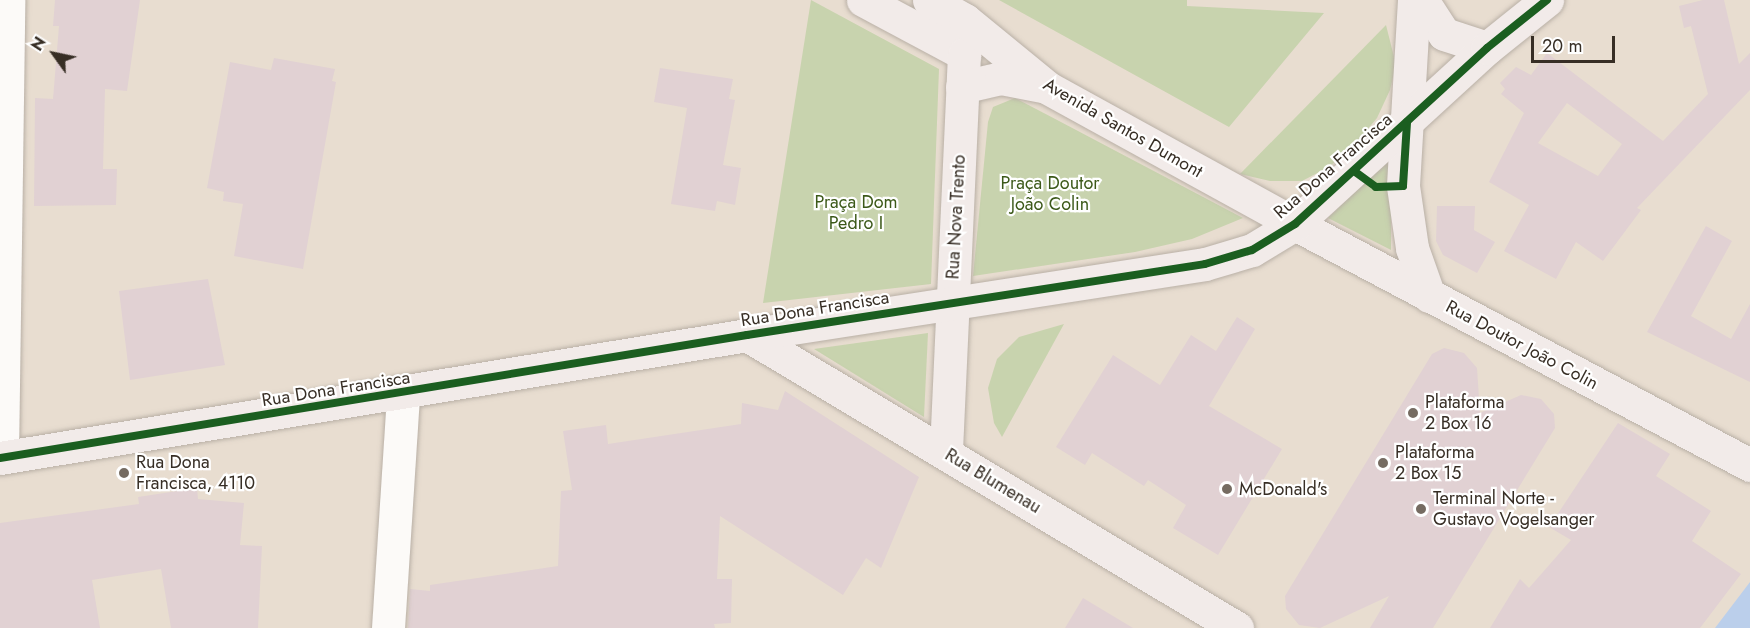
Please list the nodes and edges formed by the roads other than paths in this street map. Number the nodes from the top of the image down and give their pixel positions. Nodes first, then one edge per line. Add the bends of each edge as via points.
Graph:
1 (8, 0) edge
2 (863, 0) edge
3 (929, 0) edge
4 (1413, 0) edge
5 (1422, 0) edge
6 (1547, 0) edge
7 (966, 10) edge
8 (1488, 48) junction
9 (962, 87) junction
10 (1048, 88) junction
11 (1407, 122) junction
12 (1295, 224) junction
13 (1429, 296) junction
14 (953, 303) junction
15 (747, 335) junction
16 (403, 394) junction
17 (946, 453) junction
18 (1, 457) edge
19 (1750, 465) edge
20 (388, 628) edge
21 (1238, 628) edge

1 - 18 street
2 - 9 main road, Rua Nova Trento via 964,54
3 - 7 main road, Avenida Santos Dumont
4 - 11 main road
5 - 8 main road via 1444,34
6 - 8 main road, Rua Dona Francisca
7 - 10 main road, Avenida Santos Dumont
8 - 11 main road, Rua Dona Francisca
9 - 10 main road via 1001,78
9 - 14 main road, Rua Nova Trento
10 - 12 main road, Avenida Santos Dumont
11 - 12 main road, Rua Dona Francisca
11 - 13 main road via 1405,212 1412,248
12 - 13 main road, Rua Doutor João Colin
12 - 14 main road, Rua Dona Francisca via 1252,249 1205,264
13 - 19 main road, Rua Doutor João Colin
14 - 15 main road, Rua Dona Francisca
14 - 17 main road, Rua Nova Trento
15 - 16 main road, Rua Dona Francisca
15 - 17 main road, Rua Blumenau
16 - 18 main road, Rua Dona Francisca
16 - 20 street
17 - 21 main road, Rua Blumenau

